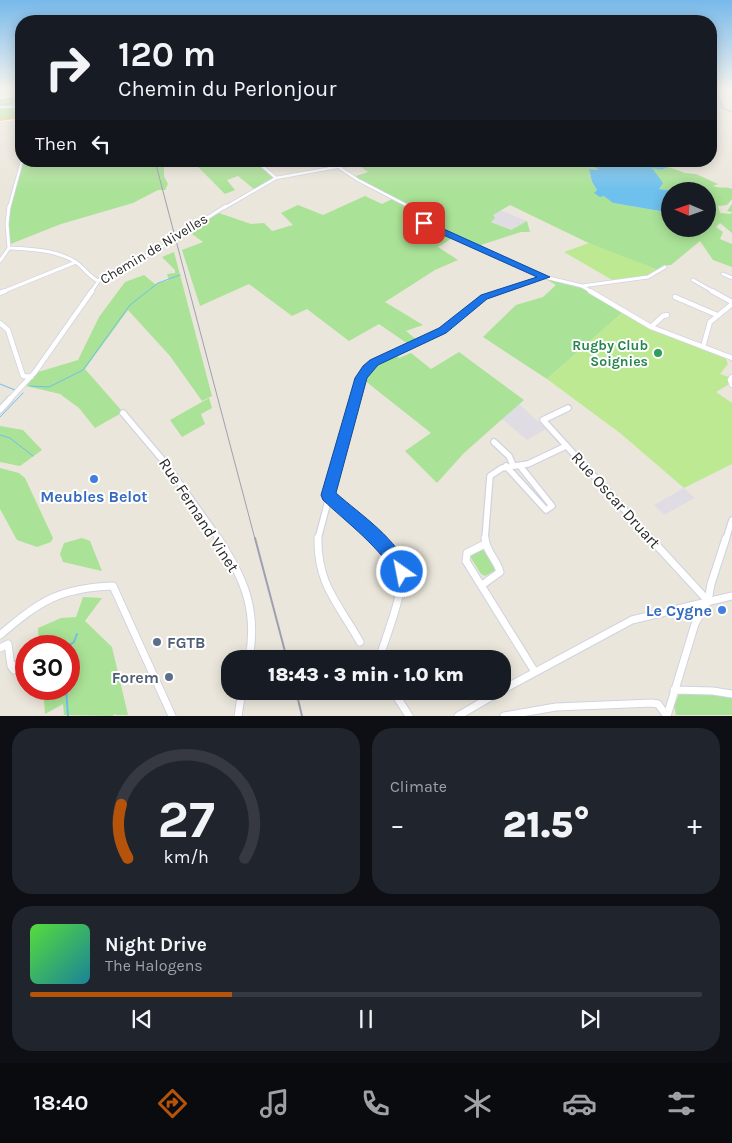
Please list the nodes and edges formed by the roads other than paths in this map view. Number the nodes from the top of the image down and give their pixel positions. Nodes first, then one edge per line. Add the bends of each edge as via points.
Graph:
1 (20, 167) edge
2 (262, 167) edge
3 (344, 167) edge
4 (340, 168) junction
5 (276, 178) junction
6 (9, 248) junction
7 (0, 261) edge
8 (76, 262) junction
9 (665, 267) dead end
10 (723, 274) dead end
11 (545, 277) junction
12 (732, 278) edge
13 (693, 280) dead end
14 (98, 281) junction
15 (582, 286) junction
16 (0, 293) edge
17 (675, 297) dead end
18 (732, 303) edge
19 (667, 315) dead end
20 (717, 315) junction
21 (0, 324) edge
22 (651, 327) junction
23 (703, 348) junction
24 (732, 358) edge
25 (31, 377) junction
26 (732, 377) edge
27 (732, 385) edge
28 (568, 408) dead end
29 (0, 410) edge
30 (123, 413) dead end
31 (494, 442) dead end
32 (566, 446) junction
33 (516, 465) junction
34 (506, 466) junction
35 (328, 495) junction
36 (732, 520) edge
37 (485, 544) junction
38 (482, 585) junction
39 (732, 596) edge
40 (708, 601) junction
41 (0, 635) edge
42 (360, 642) dead end
43 (0, 648) edge
44 (250, 650) edge
45 (381, 650) edge
46 (15, 668) edge
47 (535, 672) junction
48 (511, 686) edge
49 (674, 690) junction
50 (732, 694) edge
51 (241, 700) edge
52 (399, 700) edge
53 (486, 700) edge
54 (172, 716) edge
55 (238, 716) edge
56 (409, 716) edge
57 (458, 716) edge
58 (504, 716) edge
59 (667, 716) edge

1 - 6 street via 6,214
2 - 5 street
3 - 4 street, Chemin de Nivelles
4 - 5 street, Chemin de Nivelles
4 - 11 street via 411,206 428,226
5 - 14 street, Chemin de Nivelles via 149,255
6 - 7 street
6 - 8 street via 58,255
8 - 14 street
8 - 16 street
9 - 15 street via 648,277
10 - 12 street
11 - 15 street
11 - 35 street via 484,297 443,330 370,365 360,380
13 - 18 street
14 - 25 street, Chemin de Nivelles
15 - 22 street
17 - 20 street
18 - 20 street
19 - 22 street
20 - 23 street via 710,322
21 - 25 street via 8,330 23,376
22 - 23 street
23 - 24 street
25 - 29 street, Chemin de Nivelles
26 - 27 street
28 - 32 street, Rue Oscar Druart via 543,420
30 - 44 street, Rue Fernand Vinet via 184,486 235,564 252,619
31 - 33 street
32 - 33 street
32 - 40 street, Rue Oscar Druart
33 - 34 street
33 - 34 street via 552,506 546,510
34 - 37 street via 490,476
35 - 42 street via 316,555 327,590
35 - 45 street via 389,552 402,572 400,592
36 - 40 street
37 - 38 street via 500,572
37 - 38 street via 468,553 466,559
38 - 47 street
39 - 40 street
40 - 47 street via 632,620
40 - 49 street via 695,624
41 - 54 street via 28,610 53,596 74,589 112,586
43 - 46 street via 8,644 11,666
47 - 48 street
49 - 50 street
49 - 59 street
51 - 55 street
52 - 56 street
53 - 57 street
58 - 59 street via 556,707 652,703 658,704

